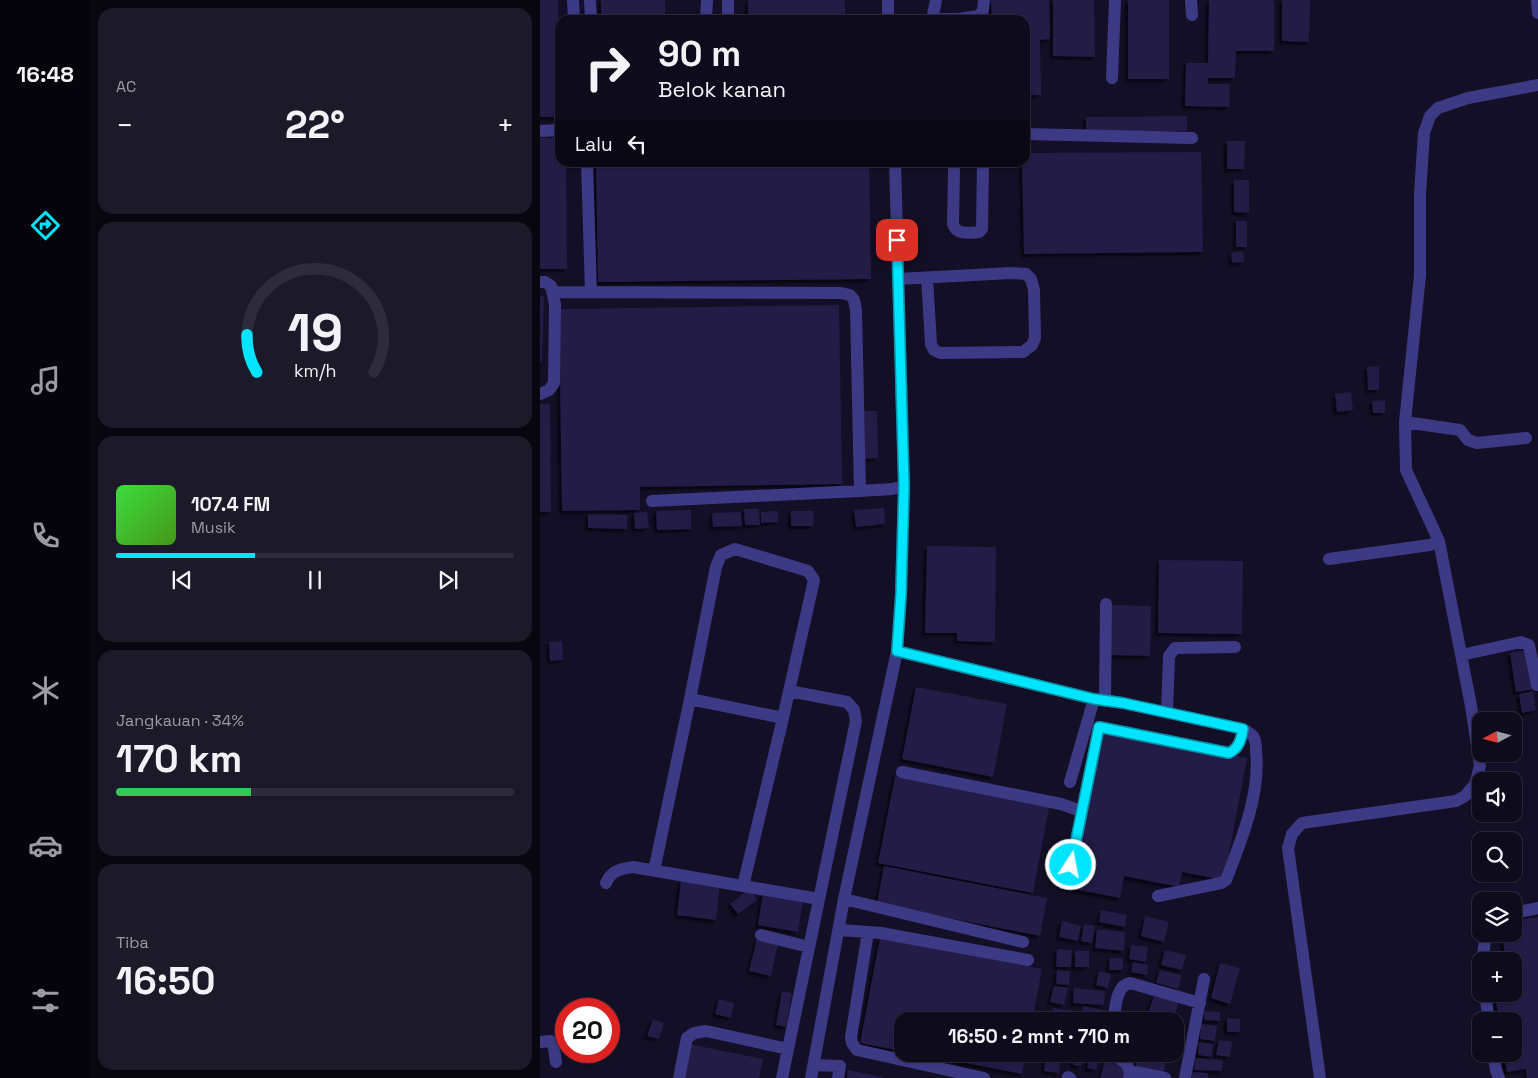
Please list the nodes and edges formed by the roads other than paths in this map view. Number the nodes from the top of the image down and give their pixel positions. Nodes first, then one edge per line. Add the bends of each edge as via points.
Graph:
1 (573, 0) edge
2 (590, 0) edge
3 (707, 0) edge
4 (728, 0) edge
5 (888, 0) edge
6 (936, 0) edge
7 (984, 0) edge
8 (1115, 0) edge
9 (1191, 0) edge
10 (1537, 0) edge
11 (1538, 13) edge
12 (574, 15) edge
13 (591, 15) edge
14 (706, 15) edge
15 (728, 15) edge
16 (888, 15) edge
17 (933, 15) edge
18 (980, 15) edge
19 (1192, 15) dead end
20 (1112, 78) dead end
21 (1538, 85) edge
22 (555, 130) edge
23 (540, 131) edge
24 (1030, 134) edge
25 (1192, 138) dead end
26 (587, 167) edge
27 (895, 167) edge
28 (983, 167) edge
29 (954, 169) dead end
30 (927, 278) junction
31 (898, 279) junction
32 (540, 282) edge
33 (554, 292) junction
34 (591, 292) junction
35 (540, 394) edge
36 (1405, 422) junction
37 (1526, 438) dead end
38 (904, 486) junction
39 (860, 491) junction
40 (652, 501) dead end
41 (1439, 541) junction
42 (1329, 559) dead end
43 (1106, 604) dead end
44 (1236, 647) dead end
45 (897, 651) junction
46 (1461, 656) junction
47 (1537, 685) edge
48 (789, 691) junction
49 (690, 699) junction
50 (1099, 700) junction
51 (1167, 712) junction
52 (783, 718) junction
53 (1243, 729) junction
54 (902, 772) dead end
55 (1070, 782) dead end
56 (1081, 811) junction
57 (654, 871) junction
58 (606, 883) dead end
59 (1068, 883) dead end
60 (743, 886) junction
61 (1158, 896) dead end
62 (819, 899) junction
63 (844, 899) junction
64 (1538, 908) edge
65 (1522, 911) edge
66 (839, 930) junction
67 (868, 932) junction
68 (761, 935) dead end
69 (1023, 942) dead end
70 (809, 947) junction
71 (1028, 960) dead end
72 (1204, 979) dead end
73 (1200, 1003) junction
74 (1115, 1012) edge
75 (540, 1042) edge
76 (788, 1049) junction
77 (555, 1055) edge
78 (1124, 1062) edge
79 (1495, 1062) edge
80 (812, 1072) edge
81 (1129, 1076) edge
82 (679, 1078) edge
83 (782, 1078) edge
84 (838, 1078) edge
85 (984, 1078) edge
86 (1165, 1078) edge
87 (1184, 1078) edge
88 (1320, 1078) edge
89 (1499, 1078) edge

1 - 12 street
2 - 13 street
3 - 14 street
4 - 15 street
5 - 16 street
6 - 17 street
7 - 18 street
8 - 20 street
9 - 19 street
10 - 11 street
21 - 36 street via 1468,98 1438,108 1426,124 1420,193 1420,276
22 - 23 street
24 - 25 street
26 - 34 street
27 - 31 street
28 - 29 street via 982,229 979,232 958,232 954,229
30 - 30 street via 1026,274 1034,290 1035,338 1032,345 1023,352 940,353 934,350
30 - 31 street
31 - 38 street
32 - 33 street via 551,286
33 - 34 street
33 - 35 street via 554,383
34 - 39 street via 850,295 856,310
36 - 37 street via 1460,430 1468,440 1477,444
36 - 41 street via 1406,470
38 - 39 street
38 - 45 street
39 - 40 street
41 - 42 street
41 - 46 street
43 - 50 street
44 - 51 street via 1175,648 1171,651
45 - 50 street
45 - 63 street
46 - 47 street via 1525,643 1529,646
46 - 88 street via 1480,766 1475,784 1465,796 1456,801 1302,824 1292,834 1288,848
48 - 49 street via 814,580 808,571 735,549 721,555 716,567
48 - 52 street
48 - 62 street via 847,702 854,710 856,721
49 - 52 street
49 - 57 street
50 - 51 street
50 - 55 street
51 - 53 street
52 - 60 street
53 - 56 street via 1236,750 1229,753 1100,727
53 - 61 street via 1253,736 1258,766 1241,840 1226,880
54 - 56 street via 1061,804
56 - 59 street
57 - 58 street via 618,870
57 - 60 street
60 - 62 street
62 - 70 street
63 - 66 street
63 - 69 street
64 - 65 street
66 - 67 street
66 - 80 street
67 - 71 street
67 - 85 street via 851,1037 853,1046 857,1050
68 - 70 street
70 - 76 street
72 - 73 street
73 - 74 street via 1125,984
73 - 87 street
75 - 77 street via 552,1041
76 - 82 street via 706,1031 694,1033 687,1038
76 - 83 street
78 - 81 street
79 - 89 street
80 - 84 street via 840,1066
81 - 86 street via 1135,1072

